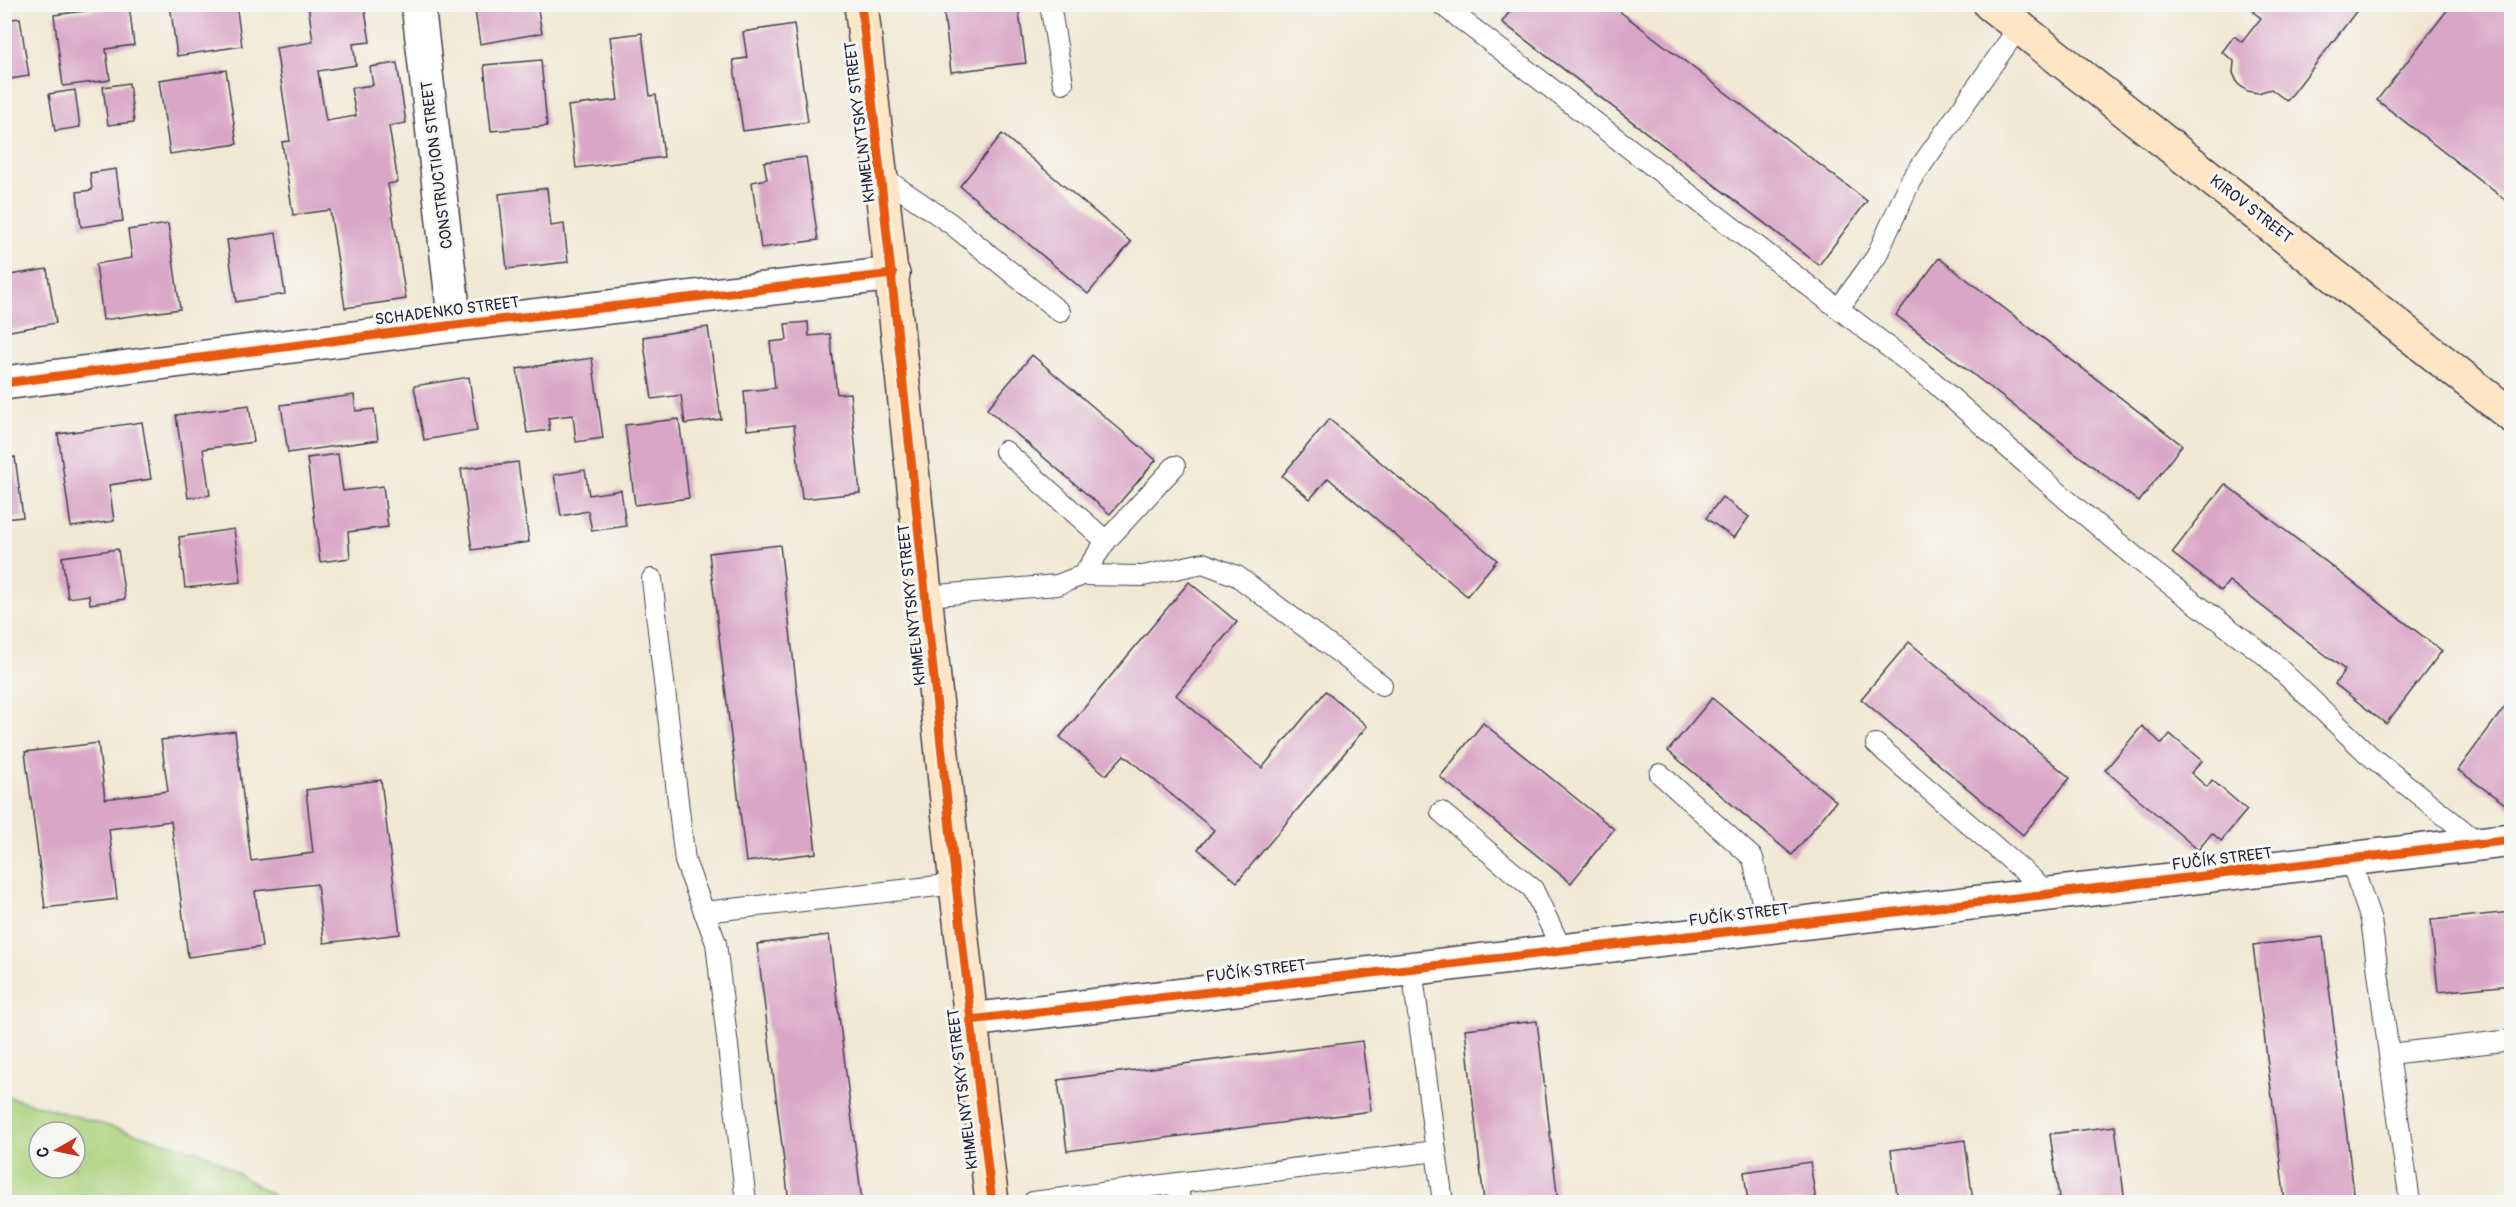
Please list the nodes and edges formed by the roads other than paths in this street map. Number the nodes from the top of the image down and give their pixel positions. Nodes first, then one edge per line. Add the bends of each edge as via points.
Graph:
1 (418, 4) edge
2 (861, 4) edge
3 (1050, 4) edge
4 (1990, 4) edge
5 (1454, 8) edge
6 (2019, 27) junction
7 (1063, 82) dead end
8 (881, 176) junction
9 (893, 274) junction
10 (1839, 308) junction
11 (1060, 312) dead end
12 (455, 325) junction
13 (4, 383) edge
14 (2511, 416) edge
15 (1005, 452) dead end
16 (1175, 466) dead end
17 (1106, 541) junction
18 (1083, 574) junction
19 (652, 579) dead end
20 (926, 596) junction
21 (1382, 685) dead end
22 (1876, 744) dead end
23 (1659, 774) dead end
24 (1441, 812) dead end
25 (2496, 842) edge
26 (2350, 859) junction
27 (956, 884) junction
28 (2050, 894) junction
29 (704, 912) junction
30 (1767, 927) junction
31 (1562, 950) junction
32 (1412, 968) junction
33 (970, 1020) junction
34 (2511, 1040) edge
35 (2389, 1054) junction
36 (1436, 1151) junction
37 (1179, 1193) edge
38 (746, 1203) edge
39 (992, 1203) edge
40 (1033, 1203) edge
41 (1443, 1203) edge
42 (2410, 1203) edge

1 - 12 street, CONSTRUCTION STREET
2 - 8 street, KHMELNYTSKY STREET
3 - 7 lane
4 - 6 street, KIROV STREET
5 - 10 lane
6 - 10 lane via 1911,180 1876,257
6 - 14 street, KIROV STREET
8 - 9 street, KHMELNYTSKY STREET
8 - 11 lane via 950,223
9 - 12 street, SCHADENKO STREET
9 - 20 street, KHMELNYTSKY STREET
10 - 25 lane via 1929,378 2151,570 2266,656 2369,755
12 - 13 street, SCHADENKO STREET
15 - 17 lane
16 - 17 lane
17 - 18 lane
18 - 20 lane via 1057,585
18 - 21 lane via 1143,576 1203,563 1237,576
19 - 29 lane via 685,861
20 - 27 street, KHMELNYTSKY STREET
22 - 28 lane
23 - 30 lane via 1753,858
24 - 31 lane via 1533,889
25 - 26 street, FUČÍK STREET
26 - 28 street, FUČÍK STREET
26 - 35 lane via 2371,920
27 - 29 lane
27 - 33 street, KHMELNYTSKY STREET
28 - 30 street, FUČÍK STREET
29 - 38 lane via 716,943
30 - 31 street, FUČÍK STREET
31 - 32 street, FUČÍK STREET
32 - 33 street, FUČÍK STREET
32 - 36 lane
33 - 39 street, KHMELNYTSKY STREET
34 - 35 lane
35 - 42 lane
36 - 37 lane
36 - 41 lane
37 - 40 lane

